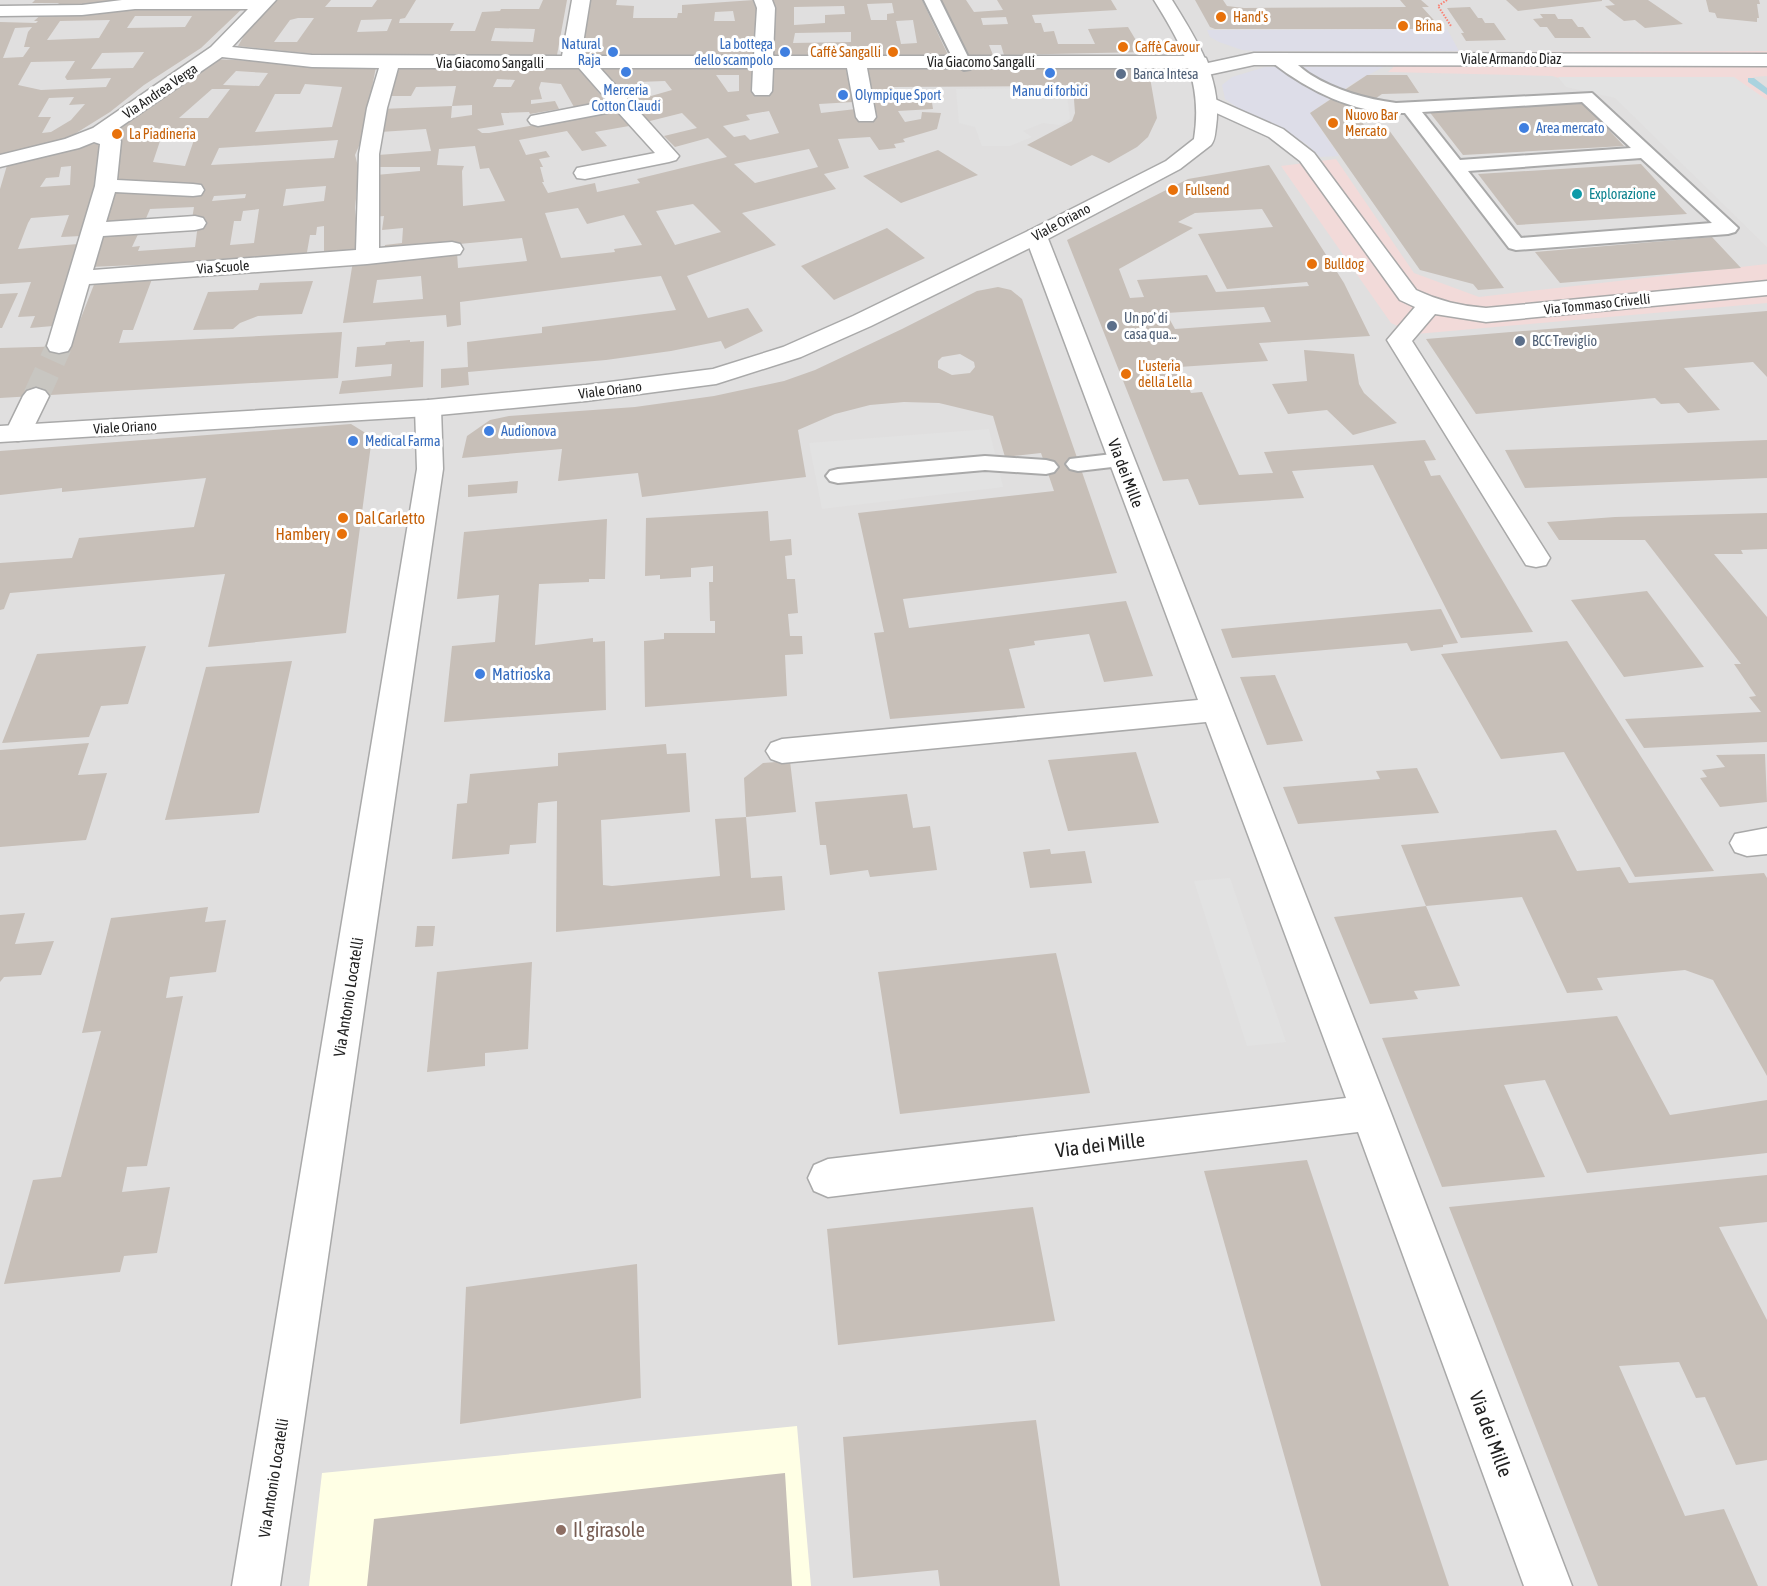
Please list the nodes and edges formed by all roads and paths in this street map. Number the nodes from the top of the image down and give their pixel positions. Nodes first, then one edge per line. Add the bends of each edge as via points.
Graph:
1 (581, 0) edge
2 (763, 0) edge
3 (932, 0) edge
4 (1163, 0) edge
5 (1447, 0) edge
6 (266, 2) edge
7 (0, 11) edge
8 (1456, 35) dead end
9 (218, 51) junction
10 (1279, 59) junction
11 (1767, 60) edge
12 (762, 61) junction
13 (1198, 61) junction
14 (856, 62) junction
15 (390, 63) junction
16 (578, 63) junction
17 (964, 64) junction
18 (762, 91) dead end
19 (1208, 102) junction
20 (622, 104) junction
21 (1410, 108) junction
22 (866, 117) dead end
23 (538, 120) dead end
24 (92, 135) junction
25 (1646, 153) junction
26 (0, 161) edge
27 (1455, 166) junction
28 (585, 173) dead end
29 (106, 186) junction
30 (193, 190) dead end
31 (195, 223) dead end
32 (94, 230) junction
33 (1036, 236) junction
34 (452, 249) dead end
35 (367, 257) junction
36 (78, 278) junction
37 (1767, 288) edge
38 (1429, 306) junction
39 (59, 346) tunnel mouth
40 (36, 396) tunnel mouth
41 (428, 408) junction
42 (9, 434) edge
43 (1121, 459) junction
44 (1078, 464) dead end
45 (1046, 467) dead end
46 (838, 476) dead end
47 (1536, 558) dead end
48 (1217, 710) junction
49 (782, 751) dead end
50 (1371, 1113) junction
51 (828, 1178) dead end
52 (256, 1586) edge
53 (1548, 1586) edge

1 - 16 street
2 - 12 street via 766,8
3 - 17 lane
4 - 13 street
5 - 8 path via 1438,6
6 - 7 street
6 - 9 street, Via Andrea Verga
9 - 15 street, Via Giacomo Sangalli via 312,61
9 - 24 street, Via Andrea Verga
10 - 11 street, Viale Armando Diaz
10 - 13 street, Viale Armando Diaz
10 - 21 lane via 1321,89 1375,106
12 - 14 street, Via Giacomo Sangalli
12 - 16 street, Via Giacomo Sangalli
12 - 18 street
13 - 17 street, Via Giacomo Sangalli
13 - 19 street, Viale Oriano
14 - 17 street, Via Giacomo Sangalli
14 - 22 street
15 - 16 street, Via Giacomo Sangalli
15 - 35 street via 369,154
16 - 20 street
19 - 33 street, Viale Oriano via 1204,141 1191,153
19 - 38 street, Via Tommaso Crivelli via 1276,133 1307,157 1408,295
20 - 23 street
20 - 28 street via 669,156
21 - 25 lane via 1586,97
21 - 27 lane
24 - 26 street, Via Andrea Verga via 72,144
24 - 29 street via 111,141
25 - 27 lane
25 - 27 lane via 1728,228 1516,244
29 - 30 street
29 - 32 street
31 - 32 street
32 - 36 street
33 - 41 street, Viale Oriano via 792,352 716,376
33 - 43 street, Via dei Mille
34 - 35 street, Via Scuole
35 - 36 street, Via Scuole
36 - 39 street
37 - 38 street, Via Tommaso Crivelli via 1486,315 1459,314
38 - 47 street via 1399,340
40 - 42 street
41 - 42 street, Viale Oriano
41 - 52 street, Via Antonio Locatelli via 430,469
43 - 44 lane
43 - 48 street, Via dei Mille
45 - 46 lane via 985,463
48 - 49 street
48 - 50 street, Via dei Mille
50 - 51 street, Via dei Mille
50 - 53 street, Via dei Mille

